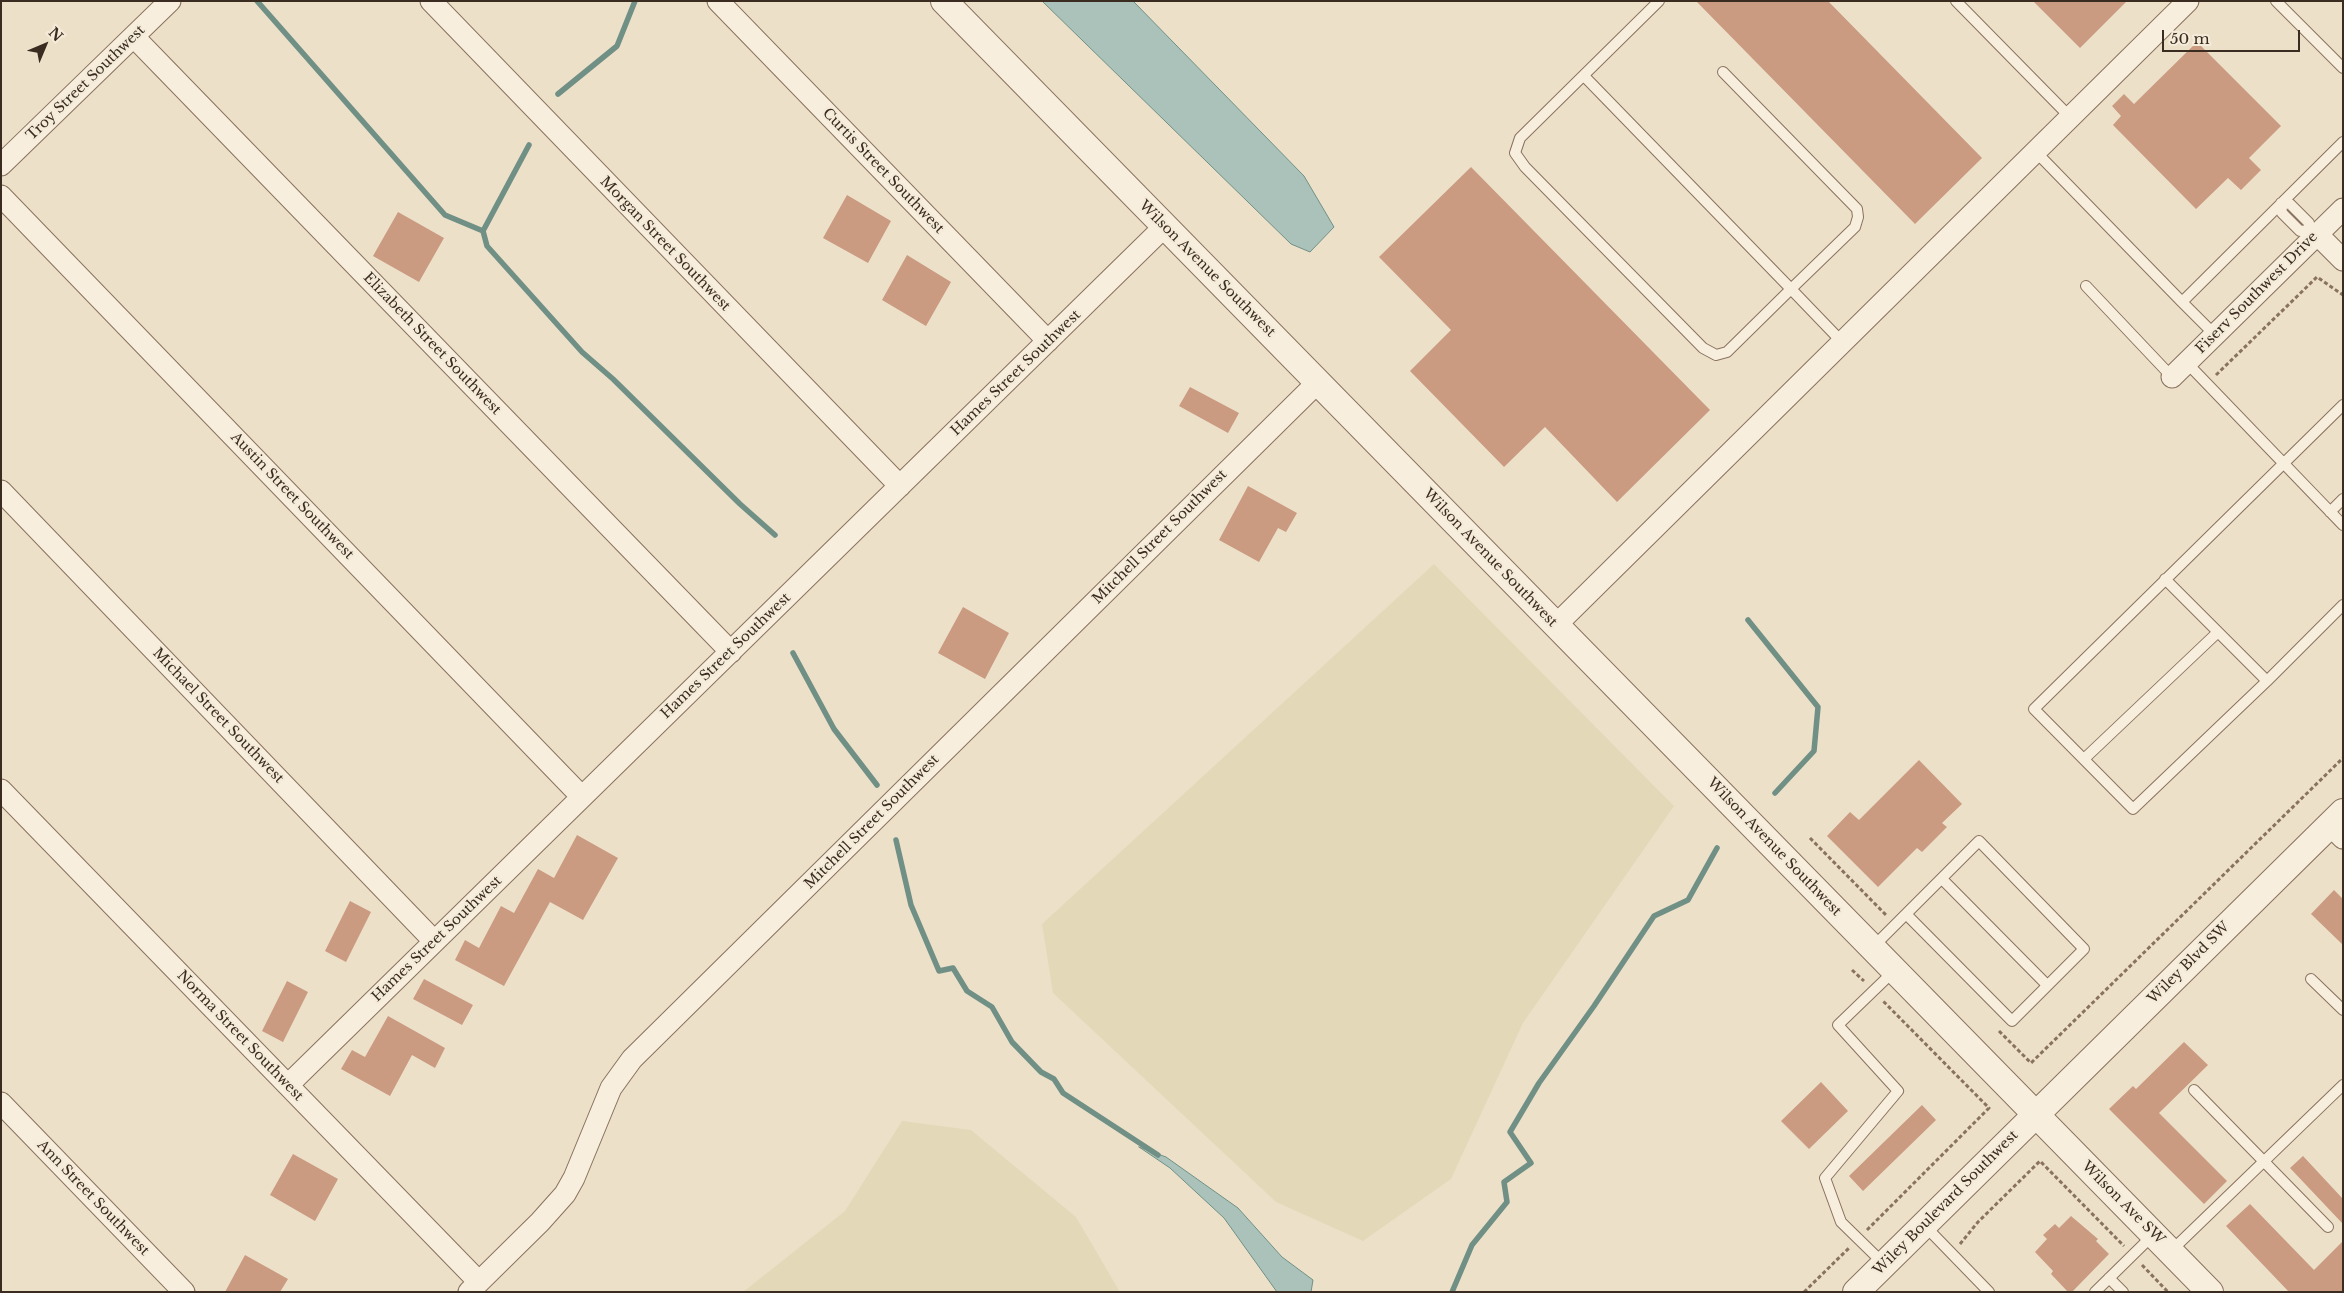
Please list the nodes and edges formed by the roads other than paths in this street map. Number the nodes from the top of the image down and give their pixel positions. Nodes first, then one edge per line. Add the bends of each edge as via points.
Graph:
1 (170, 1) edge
2 (431, 1) edge
3 (718, 1) edge
4 (944, 1) edge
5 (1659, 1) edge
6 (1956, 1) edge
7 (2188, 1) edge
8 (2276, 1) edge
9 (134, 37) junction
10 (2343, 68) edge
11 (1723, 72) dead end
12 (1584, 76) junction
13 (2070, 117) junction
14 (2343, 142) edge
15 (2036, 152) junction
16 (1, 165) edge
17 (1, 196) edge
18 (2281, 203) junction
19 (2343, 209) edge
20 (1164, 226) junction
21 (2314, 234) junction
22 (2343, 260) edge
23 (2086, 286) dead end
24 (1791, 289) junction
25 (2182, 302) junction
26 (2215, 335) junction
27 (1048, 341) junction
28 (1843, 343) junction
29 (2187, 362) junction
30 (2172, 378) joint
31 (1318, 382) junction
32 (2343, 405) edge
33 (2283, 463) junction
34 (900, 486) junction
35 (1, 491) edge
36 (2343, 499) edge
37 (2330, 512) junction
38 (2343, 525) edge
39 (2165, 579) junction
40 (2343, 605) edge
41 (1556, 625) junction
42 (2218, 632) junction
43 (731, 652) junction
44 (2267, 681) junction
45 (2084, 759) junction
46 (1, 790) edge
47 (582, 797) junction
48 (2338, 825) edge
49 (1942, 879) junction
50 (1906, 914) junction
51 (434, 941) junction
52 (1872, 948) junction
53 (1895, 970) junction
54 (2311, 979) dead end
55 (2047, 985) junction
56 (2343, 1010) edge
57 (288, 1085) junction
58 (2343, 1085) edge
59 (2194, 1090) dead end
60 (1, 1103) edge
61 (2036, 1114) junction
62 (2264, 1161) junction
63 (1924, 1225) junction
64 (2328, 1227) dead end
65 (2162, 1243) junction
66 (1884, 1264) junction
67 (2109, 1278) junction
68 (474, 1287) edge
69 (184, 1292) edge
70 (1856, 1292) edge
71 (1989, 1292) edge
72 (2094, 1292) edge
73 (2123, 1292) edge
74 (2210, 1292) edge

1 - 9 street, Troy Street Southwest
2 - 34 street, Morgan Street Southwest
3 - 27 street, Curtis Street Southwest
4 - 20 street, Wilson Avenue Southwest
5 - 12 lane
6 - 13 lane
7 - 13 street
8 - 10 lane
9 - 16 street, Troy Street Southwest
9 - 43 street, Elizabeth Street Southwest
11 - 24 lane via 1857,209 1855,227
12 - 24 lane
12 - 24 lane via 1520,138 1514,153 1525,167 1703,348 1716,355 1727,352
13 - 15 street
14 - 18 lane
15 - 25 lane
15 - 28 street
17 - 47 street, Austin Street Southwest
18 - 21 lane via 2290,204 2309,222
18 - 25 lane
19 - 21 street, Fiserv Southwest Drive
20 - 27 street, Hames Street Southwest
20 - 31 street, Wilson Avenue Southwest
21 - 22 street
21 - 26 street, Fiserv Southwest Drive
23 - 30 lane
24 - 28 lane
25 - 26 lane
26 - 29 street, Fiserv Southwest Drive
27 - 34 street, Hames Street Southwest
28 - 41 street
29 - 30 street, Fiserv Southwest Drive
29 - 33 lane
31 - 41 street, Wilson Avenue Southwest
31 - 68 street, Mitchell Street Southwest via 632,1059 611,1088 565,1194
32 - 33 lane
33 - 37 lane
33 - 39 lane
34 - 43 street, Hames Street Southwest
35 - 51 street, Michael Street Southwest
36 - 37 lane
37 - 38 lane
39 - 42 lane
39 - 45 lane via 2034,709
40 - 44 lane
41 - 52 street, Wilson Avenue Southwest
42 - 44 lane
42 - 45 lane
43 - 47 street, Hames Street Southwest
44 - 45 lane via 2133,809
46 - 57 street, Norma Street Southwest
47 - 51 street, Hames Street Southwest
48 - 61 street, Wiley Blvd SW
49 - 50 lane
49 - 55 lane
49 - 55 lane via 1979,841 2084,949
50 - 52 lane
50 - 55 lane via 2012,1022
51 - 57 street, Hames Street Southwest
52 - 53 street, Wilson Avenue Southwest
53 - 61 street, Wilson Avenue Southwest
53 - 66 lane via 1838,1025 1898,1091 1825,1178 1841,1222
54 - 56 lane
57 - 68 street, Norma Street Southwest
58 - 62 lane
59 - 62 lane
60 - 69 street, Ann Street Southwest
61 - 63 street, Wiley Boulevard Southwest
61 - 65 street, Wilson Ave SW
62 - 64 lane
62 - 65 lane
63 - 66 street, Wiley Boulevard Southwest
63 - 71 lane
65 - 67 lane via 2132,1255
65 - 74 street, Wilson Ave SW
66 - 70 street, Wiley Boulevard Southwest
67 - 72 lane
67 - 73 lane

